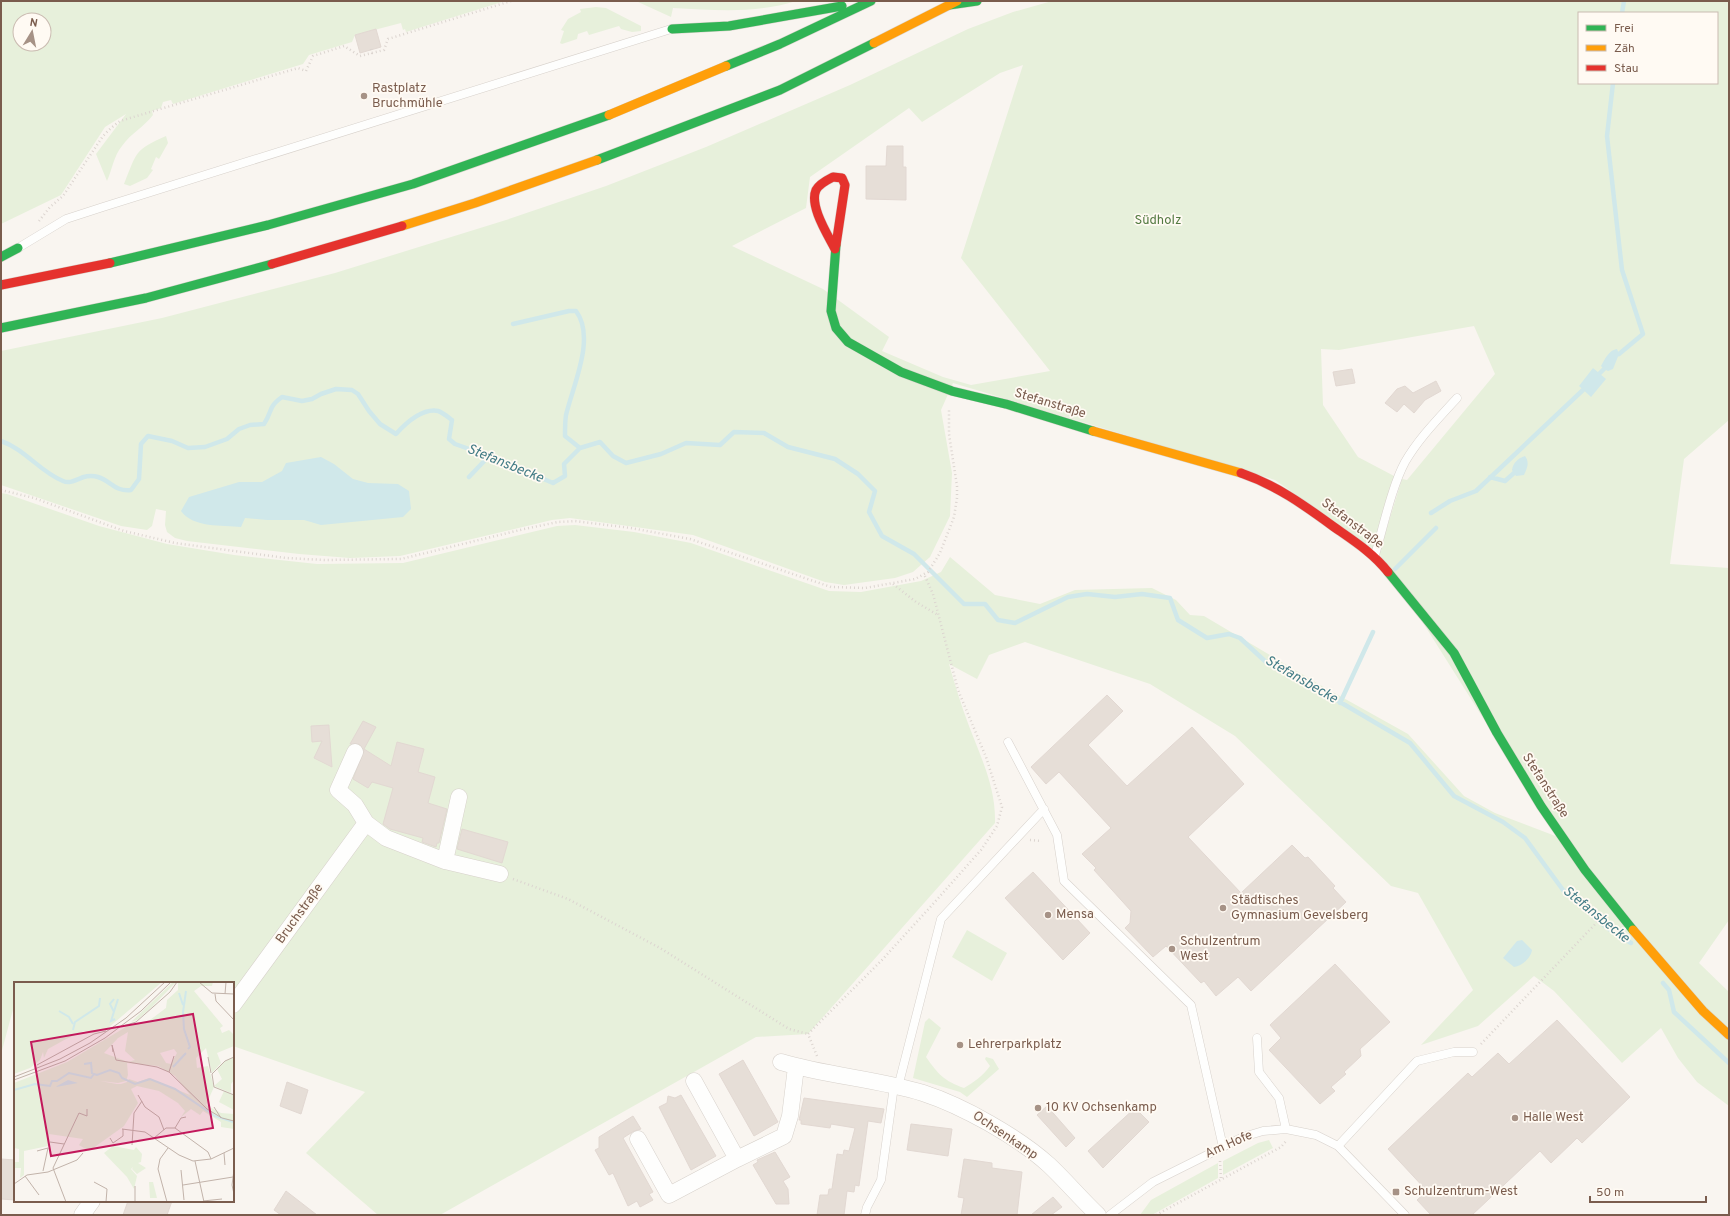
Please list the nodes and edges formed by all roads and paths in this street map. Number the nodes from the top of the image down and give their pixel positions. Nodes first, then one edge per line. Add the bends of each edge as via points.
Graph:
1 (511, 1) edge
2 (866, 1) edge
3 (871, 1) edge
4 (977, 1) edge
5 (953, 3) edge
6 (672, 29) joint
7 (36, 224) dead end
8 (18, 248) joint
9 (835, 249) junction
10 (1, 257) edge
11 (1, 285) edge
12 (1, 328) edge
13 (952, 391) junction
14 (1457, 398) dead end
15 (1, 490) edge
16 (1375, 556) junction
17 (924, 574) junction
18 (893, 584) junction
19 (939, 615) junction
20 (1008, 742) dead end
21 (355, 752) dead end
22 (459, 797) dead end
23 (1044, 809) junction
24 (366, 823) junction
25 (1042, 841) dead end
26 (1024, 845) dead end
27 (445, 861) junction
28 (500, 874) joint
29 (1604, 914) dead end
30 (234, 1004) edge
31 (808, 1034) junction
32 (1729, 1035) edge
33 (1257, 1038) dead end
34 (1472, 1052) joint
35 (824, 1073) junction
36 (694, 1081) dead end
37 (896, 1086) junction
38 (1286, 1129) junction
39 (1297, 1129) junction
40 (638, 1139) dead end
41 (1338, 1146) junction
42 (1221, 1148) junction
43 (737, 1158) junction
44 (1221, 1180) junction
45 (91, 1202) edge
46 (82, 1215) edge
47 (865, 1215) edge
48 (1098, 1215) edge
49 (1110, 1215) edge
50 (1156, 1215) edge
51 (1405, 1215) edge

1 - 7 path via 388,39 384,50 360,56 344,46 313,56 306,71 298,68 120,121 103,136 63,196
2 - 6 main road via 729,26
3 - 11 main road via 780,44 613,113 412,184 261,227 132,258
4 - 5 main road
5 - 12 main road via 780,90 588,164 475,204 315,253 146,298
6 - 8 lane via 103,207 66,220
8 - 10 main road
9 - 9 main road, Stefanstraße via 846,185 842,178 833,177 822,183 815,193 814,205
9 - 13 main road, Stefanstraße via 831,311 839,334 848,342 901,372
13 - 16 main road, Stefanstraße via 1006,404 1266,482 1288,494
13 - 17 path via 948,434 957,486 954,517 936,560
14 - 16 lane via 1422,436 1404,464
15 - 18 path via 34,498 124,531 175,543 286,558 401,559 524,529 575,521 690,539 831,587 865,588
16 - 32 main road, Stefanstraße via 1454,653 1496,733 1541,806 1585,870 1675,980
17 - 18 path
17 - 19 path
18 - 19 path via 916,602
19 - 31 path via 958,690 986,757 1002,807 997,826 981,850 907,932
20 - 23 lane
21 - 24 street via 338,790 355,805
22 - 27 street
23 - 37 lane via 940,919
23 - 42 lane via 1056,835 1064,881 1191,1005
24 - 27 street via 386,838
24 - 30 street, Bruchstraße
25 - 26 path via 1029,840
27 - 28 street
28 - 31 path via 568,899 660,948 789,1029
29 - 34 path
31 - 35 path
33 - 38 lane via 1259,1072 1279,1098
34 - 41 lane via 1454,1052 1417,1061
35 - 37 street, Ochsenkamp
35 - 43 street, Ochsenkamp via 788,1065 790,1116 784,1136
36 - 43 street
37 - 47 lane via 881,1180
37 - 48 street, Ochsenkamp via 967,1110 1016,1140 1049,1165
38 - 39 lane, Am Hofe
38 - 42 lane, Am Hofe via 1263,1131
39 - 41 lane, Am Hofe
39 - 44 path via 1281,1146
40 - 43 street, Ochsenkamp via 669,1195
41 - 51 lane, Am Hofe
42 - 44 path
42 - 49 lane, Am Hofe via 1153,1182
44 - 50 path
45 - 46 street

